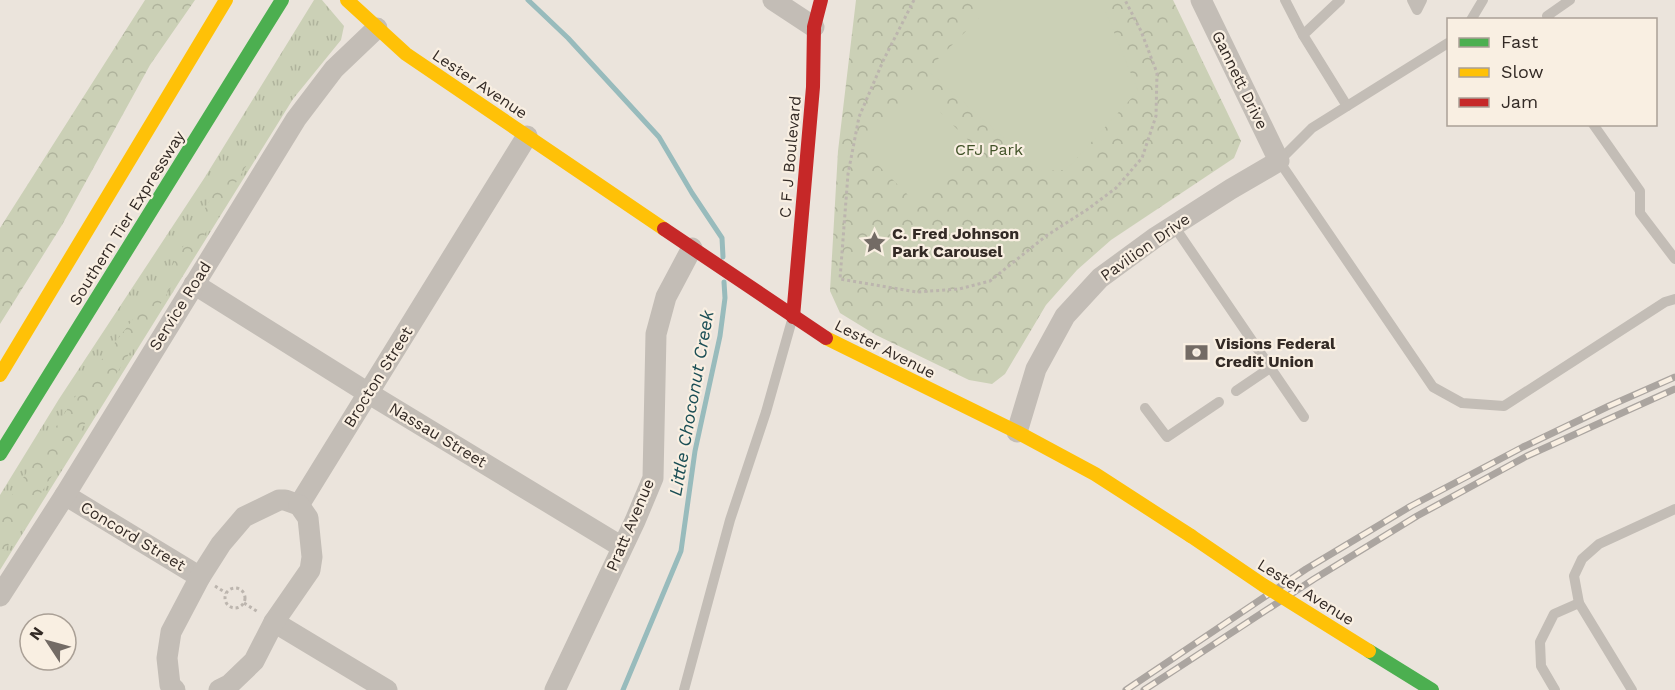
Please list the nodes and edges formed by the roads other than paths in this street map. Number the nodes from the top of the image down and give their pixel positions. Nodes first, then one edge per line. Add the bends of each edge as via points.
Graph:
1 (226, 0) edge
2 (282, 0) edge
3 (347, 0) edge
4 (773, 0) edge
5 (821, 0) edge
6 (1200, 0) edge
7 (1285, 0) edge
8 (1340, 0) edge
9 (1412, 0) edge
10 (1422, 0) edge
11 (1483, 0) edge
12 (1570, 0) edge
13 (1472, 18) edge
14 (1548, 18) edge
15 (814, 27) junction
16 (376, 28) junction
17 (1303, 35) junction
18 (1447, 44) edge
19 (1347, 106) junction
20 (1594, 126) edge
21 (527, 136) junction
22 (1279, 161) junction
23 (1174, 226) junction
24 (696, 252) junction
25 (1675, 259) edge
26 (194, 284) junction
27 (1675, 298) edge
28 (793, 317) junction
29 (1270, 368) junction
30 (0, 375) edge
31 (1236, 391) dead end
32 (368, 393) junction
33 (1219, 402) dead end
34 (1145, 408) dead end
35 (1304, 417) dead end
36 (1017, 432) junction
37 (0, 454) edge
38 (65, 495) junction
39 (299, 505) junction
40 (1675, 509) edge
41 (622, 547) junction
42 (200, 577) junction
43 (0, 596) edge
44 (1579, 603) junction
45 (274, 622) junction
46 (174, 690) edge
47 (219, 690) edge
48 (387, 690) edge
49 (555, 690) edge
50 (684, 690) edge
51 (1432, 690) edge
52 (1555, 690) edge
53 (1632, 690) edge

1 - 30 main road, Southern Tier Expressway
2 - 37 main road, Southern Tier Expressway
3 - 16 main road, Lester Avenue
4 - 15 street
5 - 15 main road, C F J Boulevard
6 - 22 street, Gannett Drive
7 - 17 lane
8 - 17 lane
9 - 10 lane via 1417,10
11 - 13 lane
12 - 14 lane
15 - 28 main road, C F J Boulevard via 813,87
16 - 21 main road, Lester Avenue via 406,54
16 - 26 street, Service Road via 333,69 296,119
17 - 19 lane
18 - 19 lane
19 - 22 lane via 1312,128
20 - 25 lane via 1640,191 1640,213
21 - 24 main road, Lester Avenue
21 - 32 street, Brocton Street
22 - 23 street, Pavilion Drive
22 - 27 lane via 1433,387 1462,403 1504,406
23 - 29 lane
23 - 36 street, Pavilion Drive via 1100,278 1065,316 1036,369
24 - 28 main road, Lester Avenue
24 - 41 street, Pratt Avenue via 666,297 656,334 653,478
26 - 32 street, Nassau Street
26 - 38 street, Service Road
28 - 36 main road, Lester Avenue via 837,345
28 - 50 lane via 730,520
29 - 31 lane
29 - 35 lane
32 - 39 street, Brocton Street
32 - 41 street, Nassau Street
33 - 34 lane via 1167,437
36 - 51 main road, Lester Avenue, bridge via 1095,474
38 - 42 street, Concord Street
38 - 43 street, Service Road
39 - 42 street via 279,500 244,517
39 - 45 street via 308,518 310,570
40 - 44 lane via 1599,544 1582,559 1574,576
41 - 49 street, Pratt Avenue
42 - 46 street via 171,632 167,658
44 - 52 lane via 1554,614 1540,642 1541,666
44 - 53 lane
45 - 47 street via 254,661
45 - 48 street

